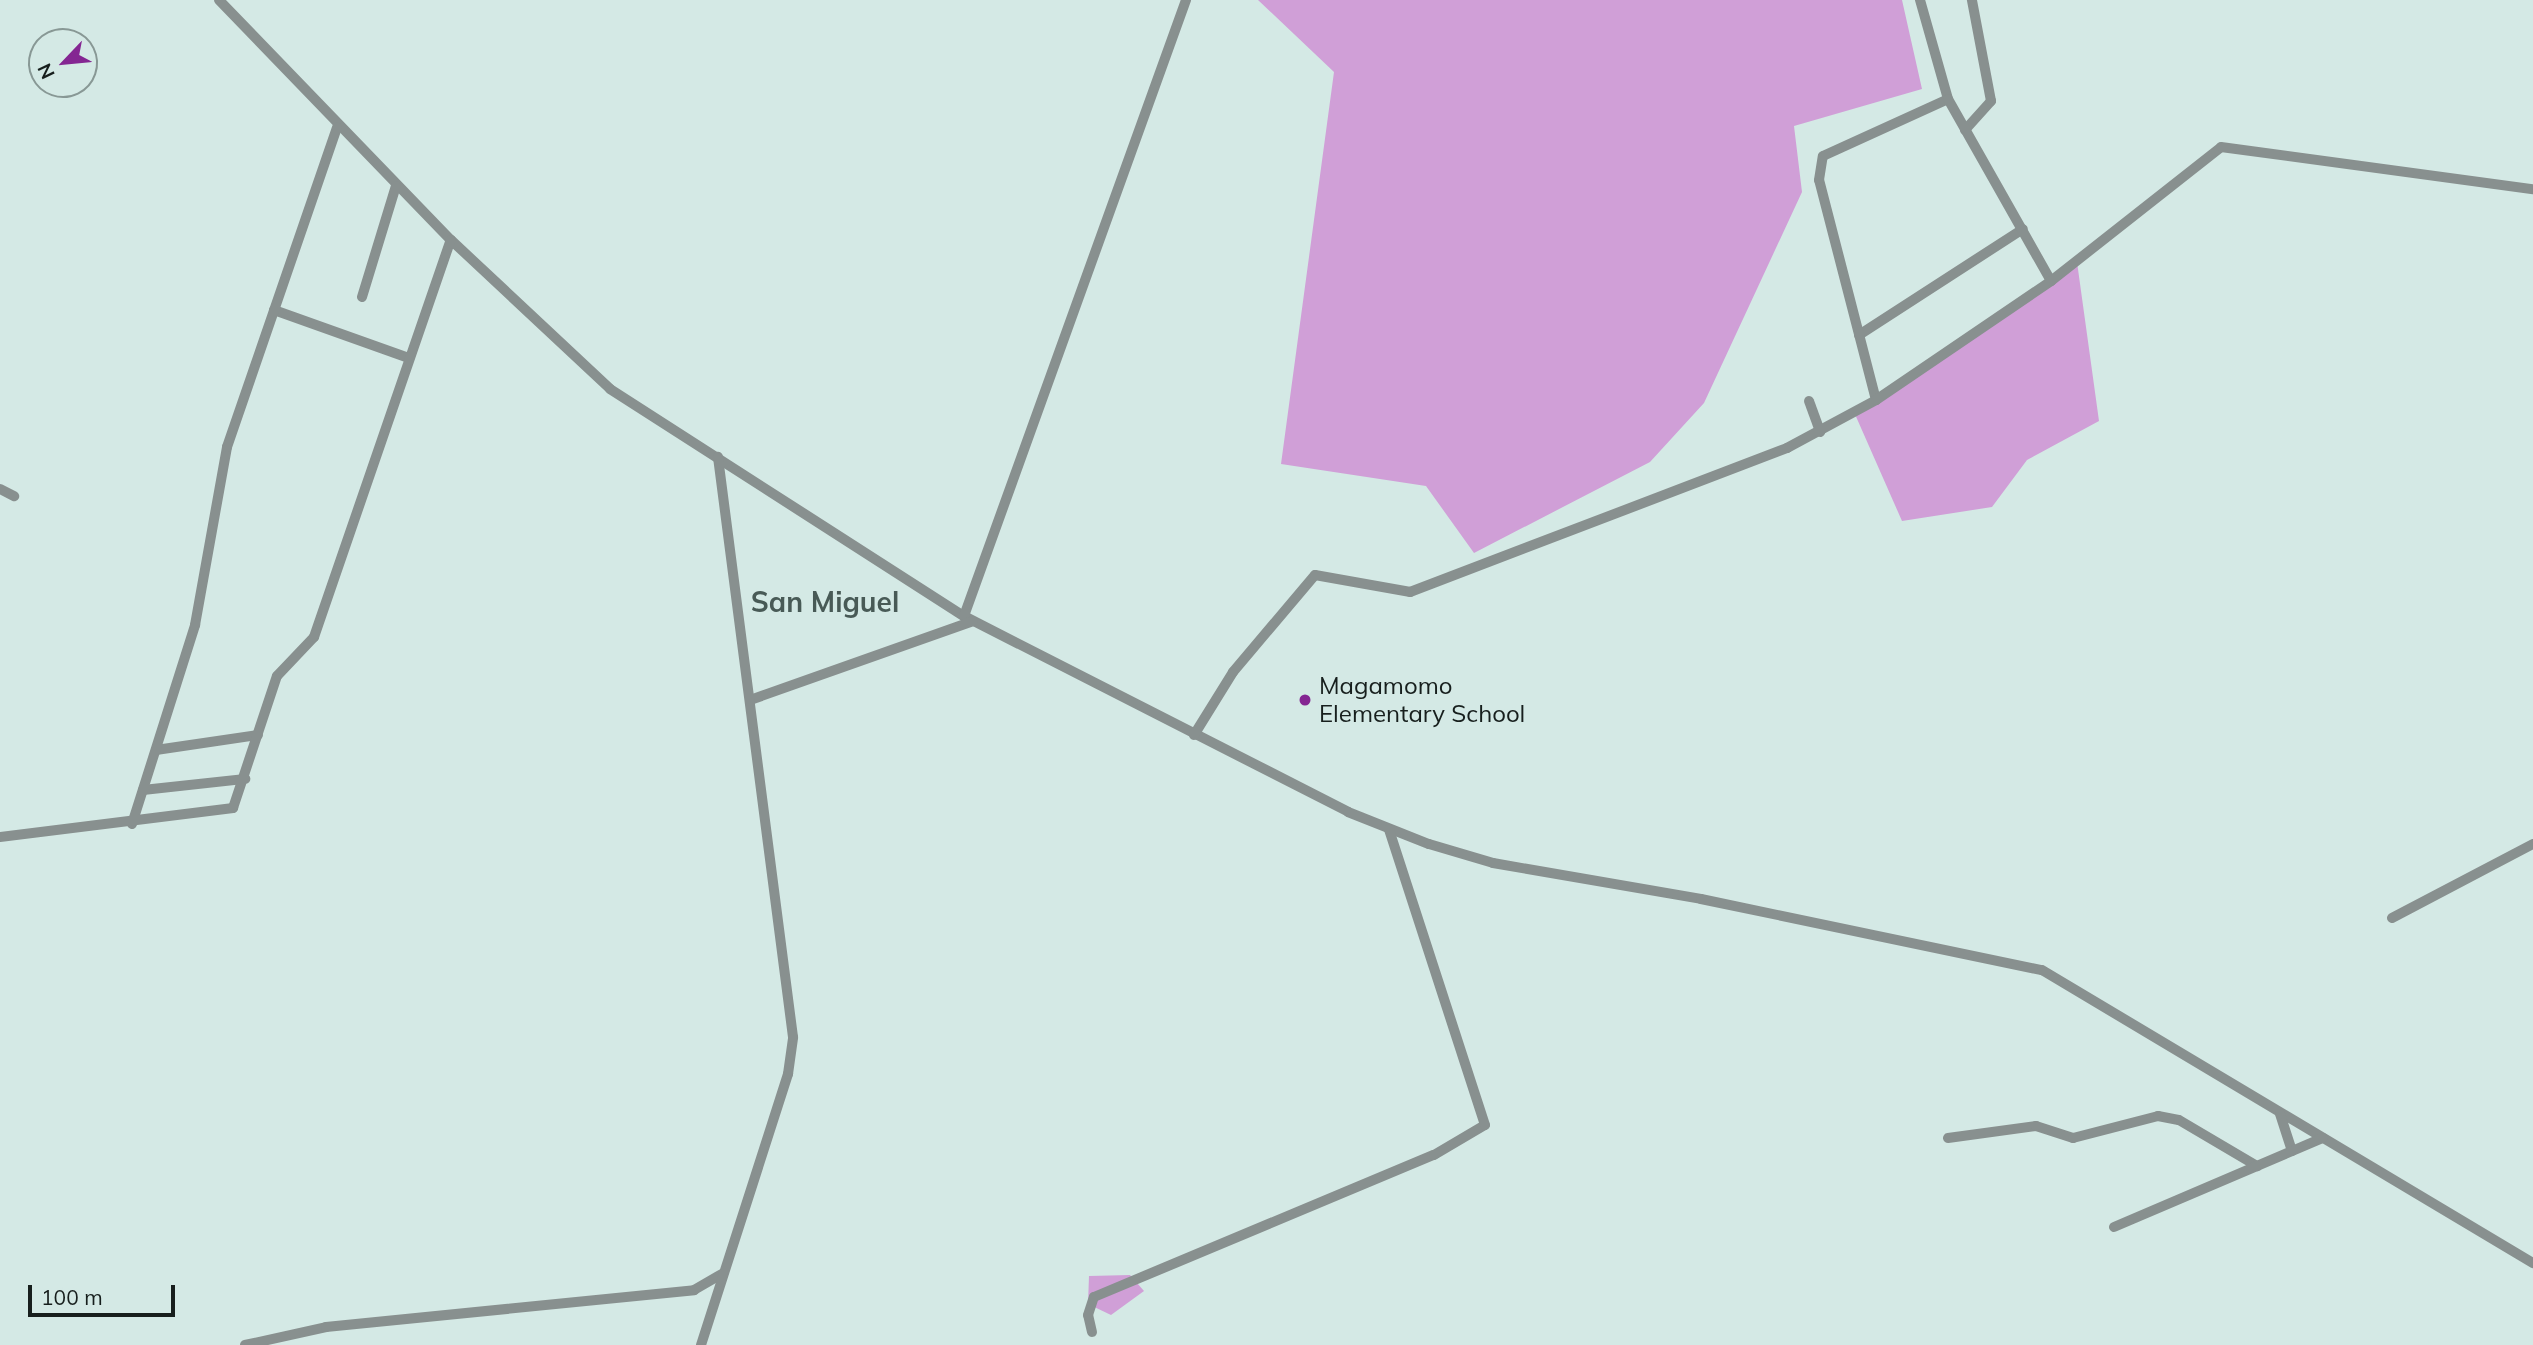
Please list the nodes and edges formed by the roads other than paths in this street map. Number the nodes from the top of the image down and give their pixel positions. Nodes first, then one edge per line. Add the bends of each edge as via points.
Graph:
1 (219, 0) edge
2 (1186, 0) edge
3 (1920, 0) edge
4 (1972, 0) edge
5 (1948, 99) junction
6 (337, 127) junction
7 (1965, 130) junction
8 (396, 186) junction
9 (2533, 189) edge
10 (2024, 229) junction
11 (450, 240) junction
12 (2051, 281) junction
13 (362, 297) dead end
14 (274, 310) junction
15 (1859, 335) junction
16 (409, 358) junction
17 (1876, 400) junction
18 (1809, 401) dead end
19 (1820, 432) junction
20 (719, 457) junction
21 (0, 489) edge
22 (15, 496) dead end
23 (968, 619) junction
24 (753, 699) junction
25 (258, 735) junction
26 (1194, 735) junction
27 (156, 750) junction
28 (245, 779) junction
29 (143, 790) junction
30 (132, 824) junction
31 (1389, 830) junction
32 (0, 837) edge
33 (2533, 844) edge
34 (2392, 918) dead end
35 (2280, 1113) junction
36 (1948, 1138) dead end
37 (2323, 1138) junction
38 (2292, 1151) junction
39 (2257, 1166) junction
40 (2114, 1227) dead end
41 (2533, 1263) edge
42 (722, 1274) junction
43 (694, 1290) junction
44 (713, 1307) junction
45 (1091, 1332) dead end
46 (245, 1345) edge
47 (701, 1345) edge

1 - 6 street
2 - 23 street
3 - 5 street
4 - 7 street via 1991,101
5 - 7 street
5 - 15 street via 1819,162
6 - 8 street
6 - 14 street
7 - 10 street
8 - 11 street
8 - 13 street
9 - 12 street via 2227,145
10 - 12 street
10 - 15 street
11 - 16 street
11 - 20 street via 618,395
12 - 17 street
14 - 16 street
14 - 27 street via 227,447 195,625
15 - 17 street
16 - 25 street via 314,637 280,670
17 - 19 street
18 - 19 street
19 - 26 street via 1410,592 1315,575 1233,672
20 - 23 street
20 - 24 street
21 - 22 street
23 - 24 street
23 - 26 street
24 - 42 street via 793,1037 788,1073
25 - 27 street
25 - 28 street
26 - 31 street
27 - 29 street
28 - 29 street
28 - 30 street via 228,812
29 - 30 street
30 - 32 street
31 - 35 street via 1493,863 2011,960 2074,987
31 - 45 street via 1485,1125 1434,1155 1094,1297 1088,1315
33 - 34 street
35 - 37 street
35 - 38 street
36 - 39 street via 2036,1126 2073,1138 2158,1116 2179,1120
37 - 38 street
37 - 41 street
38 - 39 street
39 - 40 street
42 - 43 street
42 - 44 street
43 - 44 street
43 - 46 street via 326,1327
44 - 47 street

